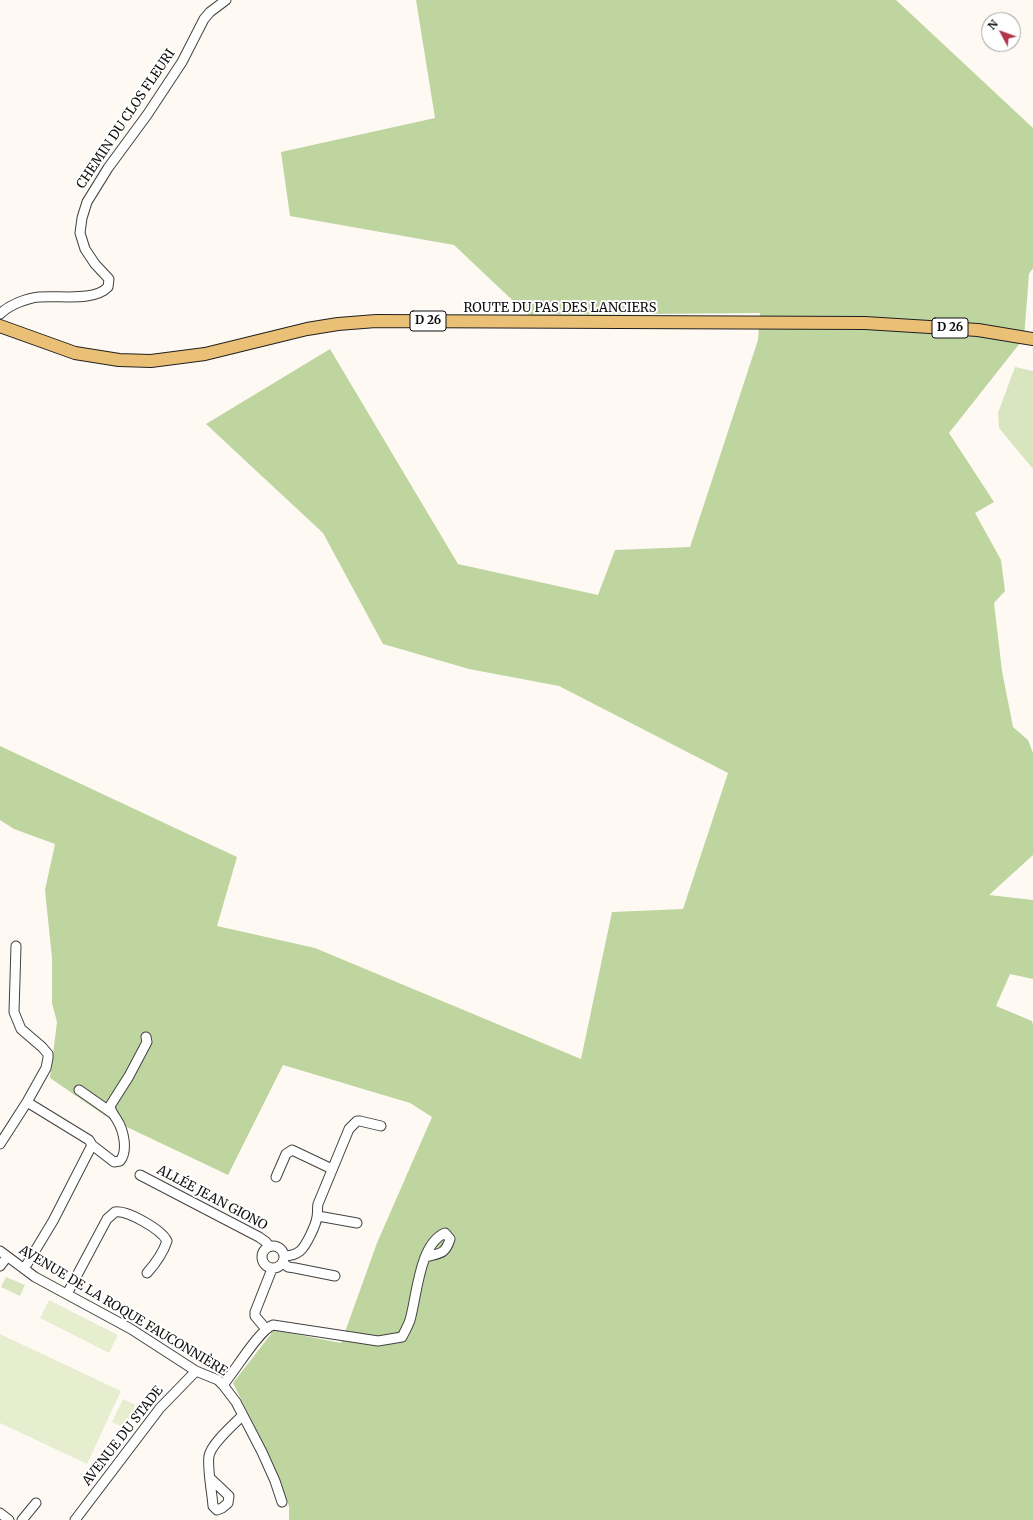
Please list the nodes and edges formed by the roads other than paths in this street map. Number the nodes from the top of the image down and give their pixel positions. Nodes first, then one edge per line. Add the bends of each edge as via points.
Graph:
1 (226, 0) edge
2 (0, 314) edge
3 (0, 326) edge
4 (1033, 339) edge
5 (16, 946) dead end
6 (146, 1037) dead end
7 (79, 1090) dead end
8 (27, 1102) junction
9 (112, 1112) junction
10 (381, 1126) dead end
11 (0, 1144) edge
12 (92, 1145) junction
13 (332, 1169) junction
14 (140, 1175) dead end
15 (276, 1177) dead end
16 (318, 1216) junction
17 (357, 1223) dead end
18 (269, 1246) junction
19 (4, 1254) edge
20 (425, 1257) dead end
21 (284, 1259) junction
22 (0, 1266) edge
23 (272, 1268) junction
24 (24, 1269) junction
25 (147, 1272) dead end
26 (335, 1276) dead end
27 (67, 1294) junction
28 (266, 1329) junction
29 (196, 1371) junction
30 (223, 1384) junction
31 (242, 1416) junction
32 (210, 1478) dead end
33 (282, 1502) dead end
34 (36, 1503) dead end
35 (0, 1513) edge
36 (9, 1520) edge
37 (22, 1520) edge
38 (75, 1520) edge

1 - 2 street, CHEMIN DU CLOS FLEURI via 204,19 182,62 87,202 80,233 95,264 108,279 108,287 103,292 85,296 38,297 18,303
3 - 4 main road, ROUTE DU PAS DES LANCIERS / D 26 via 75,353 119,360 151,361 205,354 307,329 376,321 865,323 978,330
5 - 8 street via 14,1012 21,1029 48,1054 46,1068
6 - 9 street via 147,1042 111,1102
7 - 9 street
8 - 11 street
8 - 12 street via 89,1140
9 - 12 street via 123,1136 122,1159 114,1162
10 - 13 street via 360,1120 352,1126
12 - 24 street via 53,1221
13 - 15 street via 292,1150 286,1154
13 - 16 street via 318,1204
14 - 18 street, ALLÉE JEAN GIONO via 259,1237
16 - 17 street
16 - 21 street via 300,1251
18 - 21 street via 278,1247 283,1251
18 - 23 street via 262,1252 261,1258 264,1265
19 - 22 street
19 - 24 street, AVENUE DE LA ROQUE FAUCONNIÈRE
20 - 28 street via 410,1321 402,1337 378,1341 273,1325
21 - 23 street via 279,1267
21 - 26 street via 288,1266
23 - 28 street via 255,1312 255,1316
24 - 27 street, AVENUE DE LA ROQUE FAUCONNIÈRE
25 - 27 street via 155,1264 167,1240 157,1229 124,1212 115,1212 108,1219
27 - 29 street, AVENUE DE LA ROQUE FAUCONNIÈRE via 131,1329
28 - 30 street
29 - 30 street, AVENUE DE LA ROQUE FAUCONNIÈRE
29 - 38 street, AVENUE DU STADE via 160,1408
30 - 31 street, AVENUE DE LA ROQUE FAUCONNIÈRE
31 - 32 street via 211,1451 208,1464
31 - 33 street, AVENUE DE LA ROQUE FAUCONNIÈRE via 265,1459
34 - 37 street
35 - 36 street

